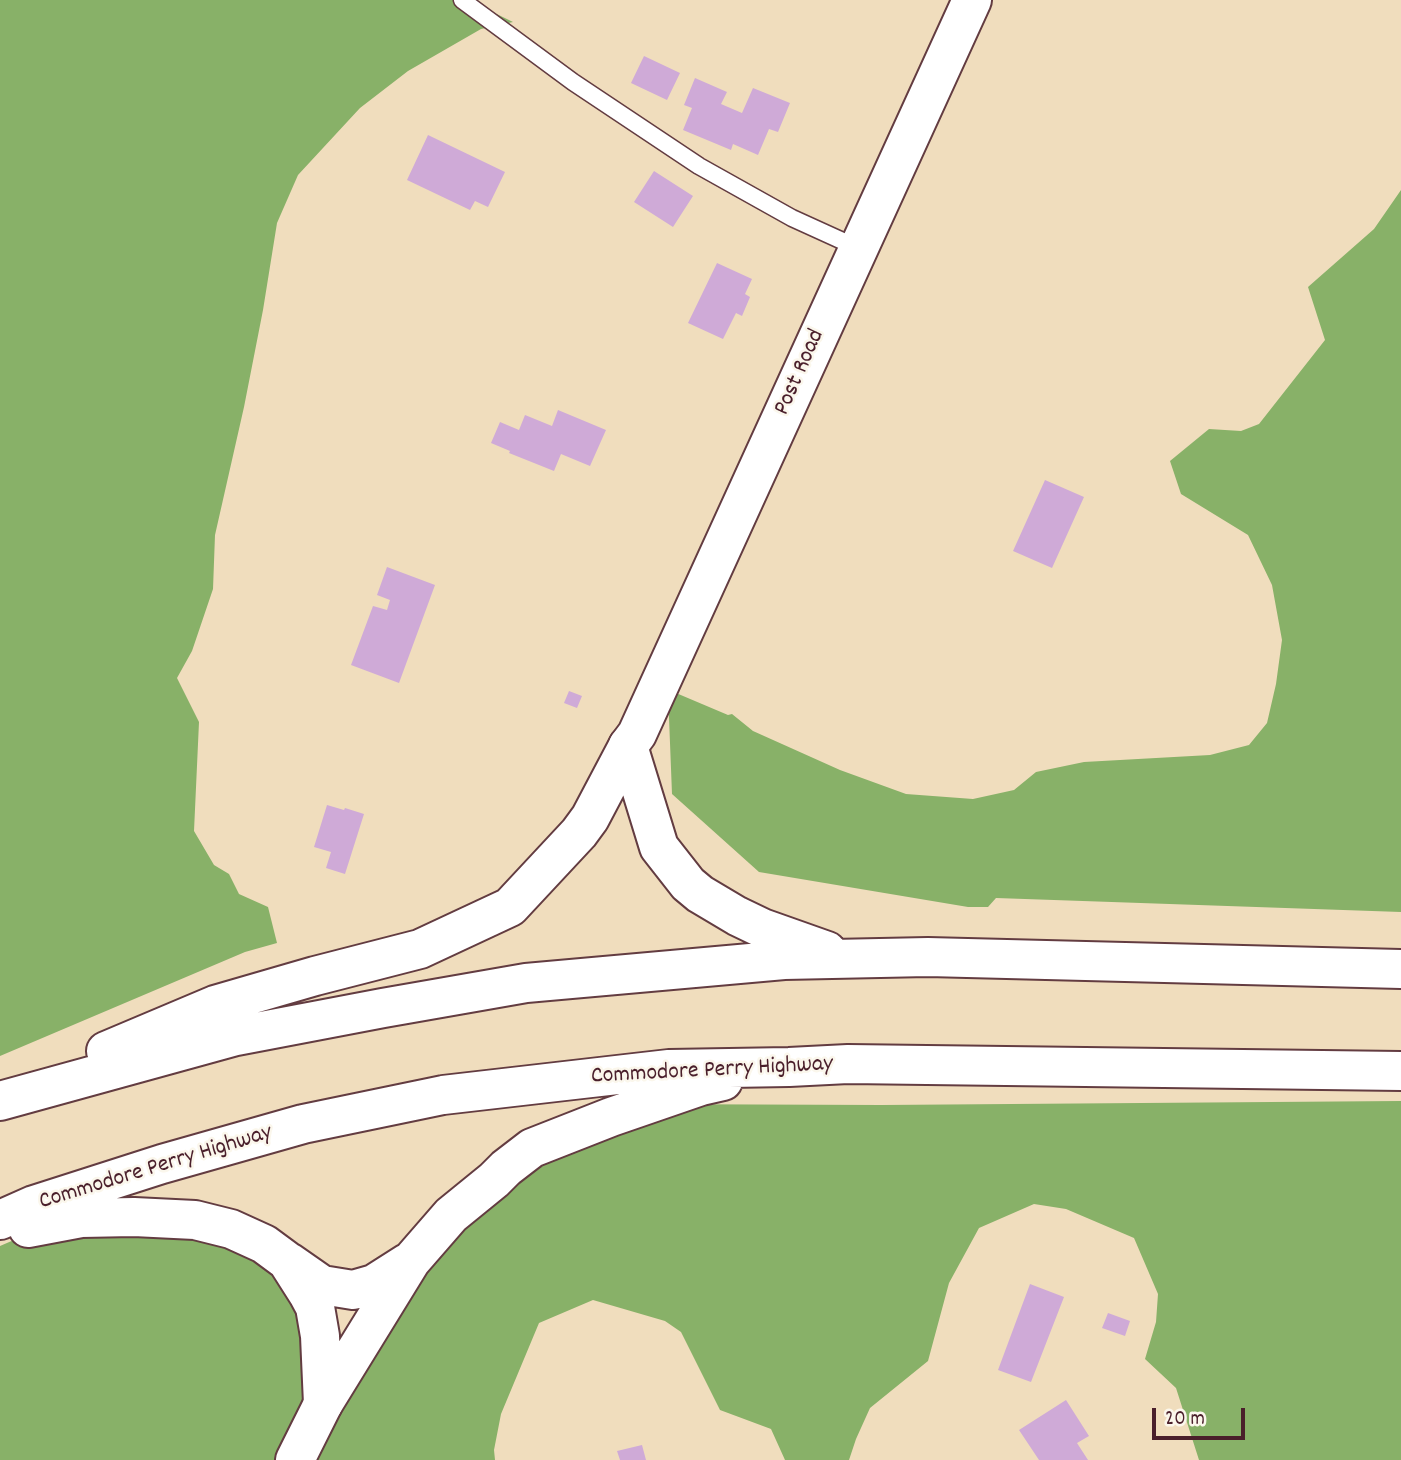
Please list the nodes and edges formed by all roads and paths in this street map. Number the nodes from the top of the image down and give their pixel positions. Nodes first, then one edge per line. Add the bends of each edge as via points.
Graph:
1 (462, 0) edge
2 (972, 0) edge
3 (858, 248) junction
4 (628, 746) junction
5 (849, 959) junction
6 (1401, 969) edge
7 (789, 1067) junction
8 (1401, 1071) edge
9 (0, 1101) edge
10 (0, 1220) edge
11 (0, 1235) edge
12 (287, 1261) junction
13 (411, 1261) junction
14 (323, 1404) junction
15 (295, 1460) edge

1 - 3 lane via 699,166 792,218
2 - 3 main road, Post Road
3 - 4 main road, Post Road
4 - 5 main road via 659,847 688,884 762,928
4 - 9 main road, Post Road via 590,818 510,907 420,949 215,1005 23,1086
5 - 6 main road
5 - 9 main road via 784,960 526,983 236,1036
7 - 8 main road, Commodore Perry Highway
7 - 10 main road, Commodore Perry Highway via 669,1069 443,1095 303,1124 162,1164
7 - 13 main road via 701,1086 532,1148 451,1215
11 - 12 main road via 81,1218 195,1220 231,1229
12 - 13 main road via 322,1285 353,1290 374,1284
12 - 14 main road via 315,1307
13 - 14 main road
14 - 15 main road

